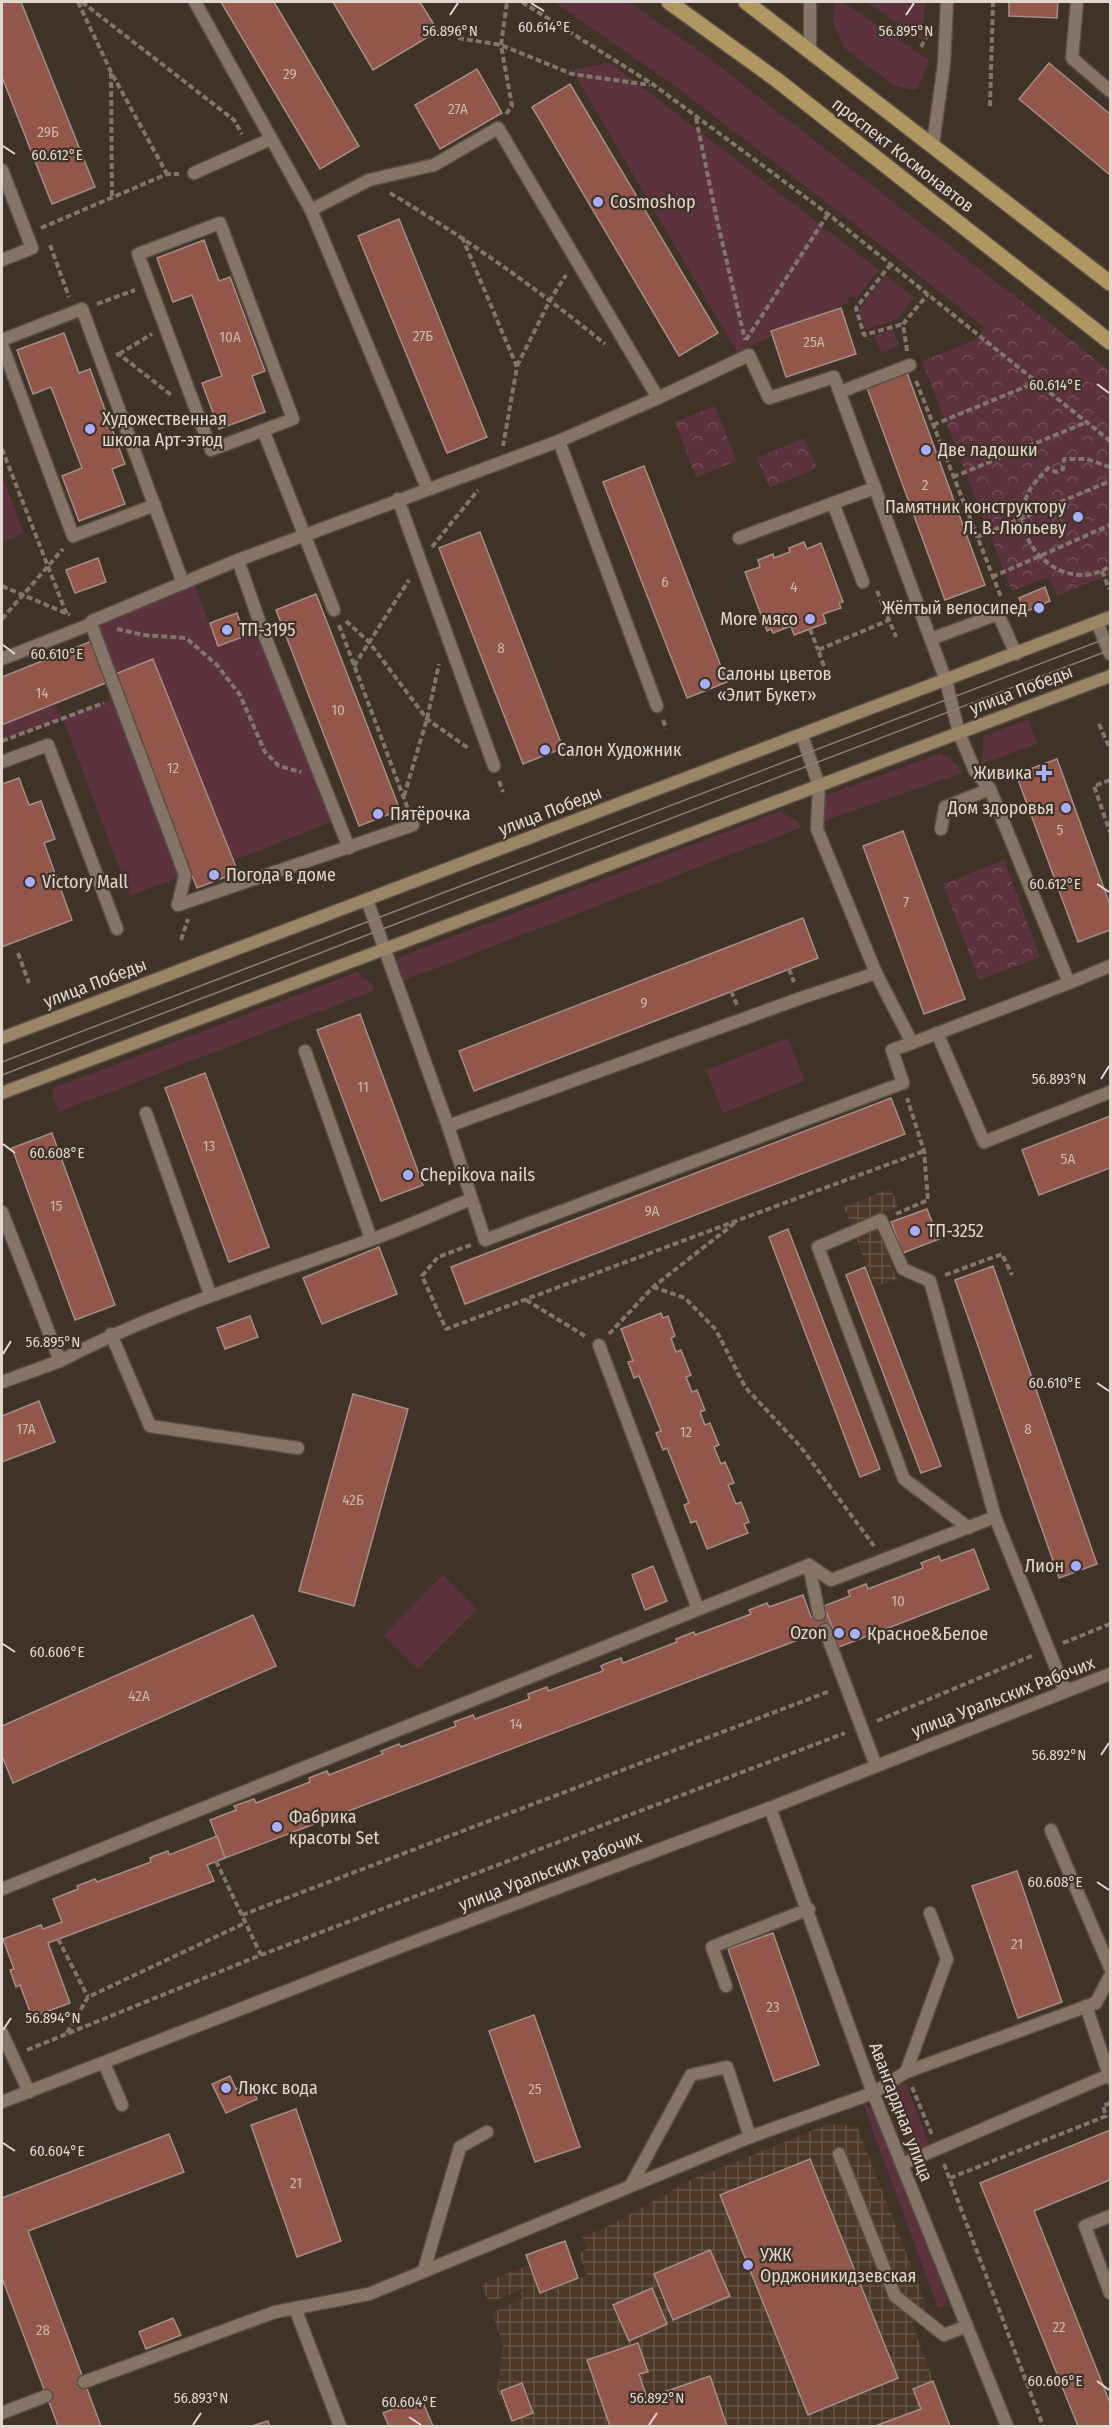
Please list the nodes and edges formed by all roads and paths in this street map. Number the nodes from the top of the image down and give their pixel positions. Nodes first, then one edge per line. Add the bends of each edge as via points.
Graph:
1 (80, 2) edge
2 (195, 2) edge
3 (507, 2) edge
4 (522, 2) edge
5 (669, 2) edge
6 (746, 2) edge
7 (810, 2) edge
8 (947, 2) edge
9 (993, 2) edge
10 (1077, 2) edge
11 (458, 38) dead end
12 (501, 45) junction
13 (810, 50) junction
14 (111, 72) junction
15 (654, 86) junction
16 (1110, 90) edge
17 (990, 105) dead end
18 (696, 118) junction
19 (498, 128) junction
20 (271, 139) junction
21 (933, 144) junction
22 (250, 149) junction
23 (2, 170) edge
24 (194, 173) joint
25 (167, 174) junction
26 (369, 180) junction
27 (112, 198) junction
28 (311, 210) junction
29 (828, 214) junction
30 (43, 227) junction
31 (27, 234) junction
32 (576, 259) junction
33 (2, 260) edge
34 (891, 264) junction
35 (1110, 283) edge
36 (149, 285) junction
37 (928, 294) junction
38 (550, 300) junction
39 (78, 311) junction
40 (903, 324) junction
41 (165, 326) junction
42 (2, 340) edge
43 (746, 341) junction
44 (1110, 342) edge
45 (2, 345) edge
46 (611, 349) dead end
47 (119, 354) junction
48 (749, 355) junction
49 (100, 358) junction
50 (910, 365) junction
51 (517, 367) dead end
52 (1037, 382) junction
53 (840, 392) junction
54 (658, 398) junction
55 (196, 409) junction
56 (1087, 422) junction
57 (933, 425) junction
58 (263, 430) junction
59 (559, 441) junction
60 (1110, 441) edge
61 (2, 448) edge
62 (1110, 467) edge
63 (953, 477) junction
64 (1110, 481) edge
65 (427, 488) junction
66 (875, 488) junction
67 (398, 499) junction
68 (833, 504) junction
69 (155, 505) junction
70 (1023, 518) junction
71 (1110, 525) edge
72 (303, 535) junction
73 (73, 536) junction
74 (976, 537) junction
75 (739, 538) dead end
76 (1039, 557) junction
77 (238, 560) junction
78 (48, 566) junction
79 (1110, 566) edge
80 (1102, 571) junction
81 (992, 577) junction
82 (863, 582) joint
83 (183, 583) junction
84 (2, 586) edge
85 (1109, 589) edge
86 (23, 595) junction
87 (1004, 606) dead end
88 (334, 610) junction
89 (67, 614) junction
90 (1110, 617) edge
91 (2, 619) edge
92 (889, 620) junction
93 (1097, 622) junction
94 (92, 624) junction
95 (810, 629) dead end
96 (73, 630) junction
97 (446, 632) junction
98 (896, 637) dead end
99 (931, 639) junction
100 (818, 650) junction
101 (1016, 654) junction
102 (1110, 654) edge
103 (2, 659) edge
104 (824, 666) dead end
105 (1110, 676) edge
106 (946, 681) junction
107 (118, 697) junction
108 (657, 706) dead end
109 (428, 719) junction
110 (1099, 724) dead end
111 (959, 733) junction
112 (802, 735) junction
113 (2, 741) edge
114 (1110, 749) edge
115 (2, 762) edge
116 (494, 766) joint
117 (321, 778) junction
118 (1110, 780) edge
119 (819, 786) junction
120 (990, 789) junction
121 (403, 797) junction
122 (413, 825) joint
123 (941, 830) dead end
124 (1110, 832) edge
125 (349, 848) junction
126 (367, 900) junction
127 (117, 929) dead end
128 (384, 950) junction
129 (18, 953) dead end
130 (1110, 966) edge
131 (789, 969) dead end
132 (876, 974) junction
133 (29, 983) dead end
134 (1069, 983) junction
135 (795, 984) dead end
136 (731, 991) dead end
137 (737, 1006) dead end
138 (937, 1034) junction
139 (2, 1038) edge
140 (912, 1043) junction
141 (306, 1051) dead end
142 (903, 1083) junction
143 (1110, 1092) edge
144 (2, 1093) edge
145 (146, 1113) dead end
146 (448, 1126) junction
147 (924, 1151) junction
148 (471, 1199) junction
149 (2, 1212) edge
150 (739, 1220) junction
151 (881, 1220) junction
152 (371, 1239) junction
153 (485, 1240) junction
154 (1012, 1275) dead end
155 (930, 1281) junction
156 (653, 1287) junction
157 (210, 1294) junction
158 (526, 1300) junction
159 (111, 1334) junction
160 (599, 1345) junction
161 (60, 1360) junction
162 (2, 1382) edge
163 (298, 1448) dead end
164 (994, 1517) junction
165 (969, 1528) junction
166 (884, 1560) junction
167 (809, 1565) junction
168 (698, 1609) junction
169 (819, 1614) dead end
170 (1110, 1624) edge
171 (825, 1630) dead end
172 (1048, 1649) junction
173 (1110, 1674) edge
174 (846, 1685) junction
175 (1065, 1690) junction
176 (862, 1727) junction
177 (876, 1766) junction
178 (770, 1808) junction
179 (1051, 1830) dead end
180 (216, 1862) dead end
181 (2, 1889) edge
182 (808, 1909) junction
183 (930, 1913) dead end
184 (242, 1915) junction
185 (245, 1923) junction
186 (58, 1939) dead end
187 (261, 1955) junction
188 (1110, 1968) edge
189 (1110, 1976) edge
190 (726, 1986) dead end
191 (88, 1997) junction
192 (1086, 2007) junction
193 (2, 2033) edge
194 (67, 2034) junction
195 (12, 2057) junction
196 (104, 2062) junction
197 (906, 2073) junction
198 (1110, 2076) edge
199 (912, 2086) dead end
200 (28, 2092) junction
201 (873, 2093) junction
202 (2, 2102) edge
203 (1110, 2103) edge
204 (122, 2104) dead end
205 (487, 2132) dead end
206 (750, 2137) junction
207 (937, 2149) junction
208 (839, 2154) dead end
209 (902, 2164) junction
210 (950, 2178) junction
211 (631, 2185) junction
212 (1110, 2216) edge
213 (424, 2270) junction
214 (1110, 2293) edge
215 (295, 2308) junction
216 (967, 2326) junction
217 (84, 2382) dead end
218 (46, 2396) dead end
219 (2, 2413) edge
220 (340, 2427) edge
221 (1007, 2427) edge
222 (1043, 2427) edge

1 - 14 path
1 - 22 path via 234,120
2 - 20 street
3 - 12 path
4 - 15 path
5 - 44 main road, проспект Космонавтов via 777,80
6 - 13 main road, проспект Космонавтов
7 - 13 street
8 - 21 street via 944,64
9 - 17 path
10 - 16 street via 1072,58
11 - 12 path
12 - 15 path via 572,74
12 - 19 path via 512,106
13 - 21 main road, проспект Космонавтов
14 - 25 path
14 - 27 path
15 - 18 path
18 - 29 path
18 - 43 path
19 - 26 street via 434,165
19 - 32 street
20 - 22 street
20 - 28 street
21 - 35 main road, проспект Космонавтов
22 - 24 street
23 - 31 street
24 - 25 path
25 - 27 path
26 - 28 street
26 - 38 path via 462,237
27 - 30 path
28 - 65 street
29 - 34 path
29 - 43 path
30 - 31 path
30 - 39 path
31 - 33 street via 32,248
32 - 38 path
32 - 54 street
34 - 37 path
34 - 40 path via 856,308 864,335
36 - 39 path
36 - 41 street
36 - 58 street via 138,254 220,223 293,419
37 - 40 path
37 - 52 path
38 - 46 path
38 - 51 path
39 - 42 street
39 - 49 street
40 - 50 path
41 - 47 path
41 - 55 street
43 - 48 path
45 - 73 street
47 - 49 path
47 - 55 path via 168,393
48 - 53 street via 769,398 834,377
48 - 54 street
49 - 69 street
50 - 53 street
50 - 57 path
52 - 56 path
52 - 57 path
53 - 66 street
54 - 59 street
55 - 58 street via 211,450
56 - 60 path
56 - 63 path
57 - 63 path
58 - 72 street
59 - 65 street
59 - 108 street
61 - 78 path
62 - 70 path via 1087,459 1064,459 1063,469 1056,472 1048,468 1034,482 1025,500
63 - 74 path
64 - 70 path
65 - 67 street
66 - 68 street
66 - 99 street
67 - 72 street
67 - 97 street
68 - 75 street
68 - 82 street
69 - 73 street
69 - 83 street
70 - 74 path
70 - 76 path via 1027,539
71 - 76 path
72 - 77 street
72 - 88 street
73 - 78 path
74 - 81 path
76 - 80 path via 1068,574
76 - 81 path
77 - 83 street
77 - 117 street
78 - 86 path
78 - 89 path
79 - 80 path
80 - 85 path
81 - 87 path
82 - 92 path via 874,585
83 - 94 street
84 - 86 path
86 - 89 path
86 - 91 path
88 - 109 path via 369,642
88 - 121 path
89 - 94 path
89 - 96 path
90 - 93 main road, улица Победы
92 - 98 path
92 - 100 path
93 - 101 main road, улица Победы
93 - 102 street
94 - 96 street
94 - 107 street
94 - 117 path via 143,635 186,638 217,665 240,695 265,752 279,766
95 - 100 path
96 - 103 street
97 - 109 path
97 - 116 street
99 - 101 street via 998,614
99 - 106 street
100 - 104 path
101 - 106 main road, улица Победы
105 - 111 main road, улица Победы
106 - 111 street
106 - 112 main road, улица Победы
107 - 113 path
107 - 125 street via 185,875 178,905
109 - 116 path
109 - 121 path
110 - 114 path
111 - 119 main road, улица Победы
111 - 120 street via 975,771
112 - 119 street
112 - 126 main road, улица Победы
115 - 127 street via 48,745
117 - 125 street
118 - 124 path via 1094,786
119 - 128 main road, улица Победы
119 - 132 street via 817,830
120 - 123 street via 945,807
120 - 134 street
121 - 122 path
122 - 125 street
126 - 128 street
126 - 139 main road, улица Победы
128 - 144 main road, улица Победы
128 - 146 street
129 - 133 path
130 - 134 street
131 - 135 path
132 - 140 street
132 - 146 street
134 - 138 street
136 - 137 path
138 - 140 street
138 - 143 street via 984,1142
140 - 142 street via 892,1050
141 - 152 street
142 - 147 path
142 - 153 street
145 - 157 street
146 - 148 street
147 - 150 path
147 - 151 path via 928,1200
148 - 152 street
148 - 153 street
149 - 161 street
150 - 156 path
150 - 158 path
151 - 155 street via 903,1269
151 - 165 street via 818,1247 904,1479
152 - 157 street
153 - 158 path via 438,1257 422,1276 446,1329
154 - 155 path via 1002,1254
155 - 164 street
156 - 160 path
156 - 166 path via 686,1298 716,1330 745,1387 800,1446
157 - 159 street
158 - 160 path
159 - 161 street
159 - 163 street via 150,1426
160 - 168 street
161 - 162 street
164 - 165 street
164 - 172 street
165 - 166 street
166 - 167 street via 831,1580
167 - 168 street
167 - 169 street
168 - 181 street
170 - 172 path
171 - 174 street
172 - 175 street
172 - 176 path
173 - 175 street, улица Уральских Рабочих
174 - 176 street
174 - 184 path
175 - 177 street, улица Уральских Рабочих
176 - 177 street
176 - 187 path
177 - 178 street, улица Уральских Рабочих
178 - 182 street, Авангардная улица
178 - 196 street, улица Уральских Рабочих
179 - 188 street
180 - 184 path
182 - 190 street via 712,1947
182 - 201 street, Авангардная улица
183 - 197 street via 947,1959
184 - 185 path
185 - 187 path
185 - 191 path
186 - 191 path
187 - 194 path
189 - 192 street via 1096,2003
191 - 194 path
192 - 197 street
192 - 198 street
193 - 195 street
194 - 195 path
195 - 200 street
196 - 200 street, улица Уральских Рабочих
196 - 204 street
197 - 201 street
198 - 207 street
199 - 207 path
200 - 202 street, улица Уральских Рабочих
201 - 206 street
201 - 209 street, Авангардная улица
203 - 210 path via 1103,2106 1106,2116
205 - 213 street via 460,2147
206 - 211 street
206 - 211 street via 727,2067 691,2075
207 - 209 street
207 - 210 path
208 - 216 street via 895,2296 944,2335
209 - 216 street, Авангардная улица
210 - 222 path
211 - 213 street
212 - 214 street via 1085,2226
213 - 215 street via 369,2294
215 - 217 street
215 - 220 street
216 - 221 street, Авангардная улица
218 - 219 street

